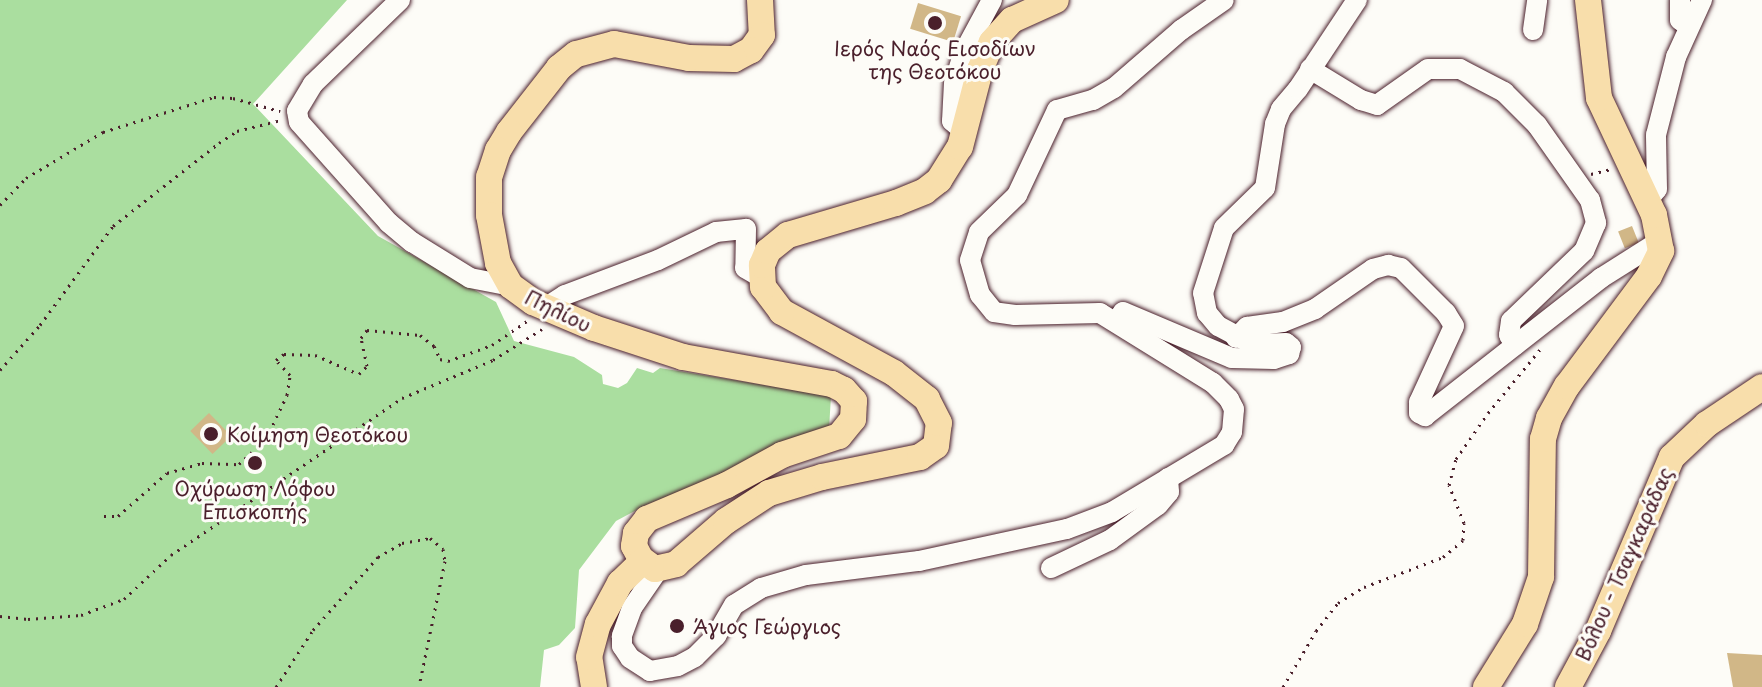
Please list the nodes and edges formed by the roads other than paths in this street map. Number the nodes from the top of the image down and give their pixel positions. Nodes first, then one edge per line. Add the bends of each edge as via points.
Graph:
1 (400, 0) edge
2 (760, 0) edge
3 (992, 0) edge
4 (1056, 0) edge
5 (1224, 0) edge
6 (1357, 0) edge
7 (1537, 0) edge
8 (1588, 0) edge
9 (1680, 0) edge
10 (1702, 0) edge
11 (1687, 25) junction
12 (1533, 30) dead end
13 (1310, 69) junction
14 (965, 132) junction
15 (1648, 200) junction
16 (1661, 240) junction
17 (762, 278) junction
18 (511, 286) junction
19 (552, 311) junction
20 (1116, 322) junction
21 (1236, 338) junction
22 (1515, 345) junction
23 (1762, 387) edge
24 (1168, 478) junction
25 (660, 563) junction
26 (1051, 568) dead end
27 (594, 687) edge
28 (1486, 687) edge
29 (1568, 687) edge

1 - 18 street via 319,78 296,115 381,214 412,242 470,278
2 - 18 main road, Πηλίου via 762,35 751,50 734,59 689,58 614,44 588,48 565,62 509,132 492,167 491,231 498,263
3 - 14 street via 964,52 954,84 952,121
4 - 14 main road via 1012,20 992,42
5 - 20 street via 1114,88 1057,110 1017,195 983,228 972,249 974,284 994,312 1093,311
6 - 13 street
7 - 12 street
8 - 15 main road via 1599,98
9 - 11 street via 1680,20
10 - 11 street
11 - 15 street via 1656,135 1657,189
13 - 21 street via 1276,119 1265,188 1221,232 1203,293 1208,316
13 - 22 street via 1374,105 1428,69 1465,71 1518,102 1576,179 1594,208 1592,239 1514,316 1508,331
14 - 17 main road via 956,158 931,187 884,207 788,235 765,256
15 - 16 main road
16 - 22 street via 1601,278
16 - 28 main road via 1660,257 1649,276 1572,377 1549,418 1543,449 1541,577 1525,624
17 - 19 street via 745,268 746,229 716,232 565,295
17 - 25 main road via 782,312 923,394 937,417 938,441 920,457 769,493
18 - 19 main road, Πηλίου
19 - 25 main road, Πηλίου via 683,357 832,384 852,398 854,415 839,436 782,455 655,515 635,536 635,549
20 - 21 street via 1123,312 1232,358 1279,359 1291,349 1283,343 1259,345
20 - 24 street via 1213,383 1234,409 1232,432 1224,445
21 - 22 street via 1247,327 1306,313 1388,265 1405,270 1453,323 1419,402 1422,415 1433,412
23 - 29 main road, Βόλου - Τσαγκαράδας via 1707,424 1672,457 1598,631
24 - 25 street via 1112,512 1067,529 934,558 806,575 761,588 734,605 716,636 695,657 650,671 630,658 622,636 632,608
24 - 26 street via 1169,492 1158,505 1110,540
25 - 27 main road via 620,583 598,624 589,657

